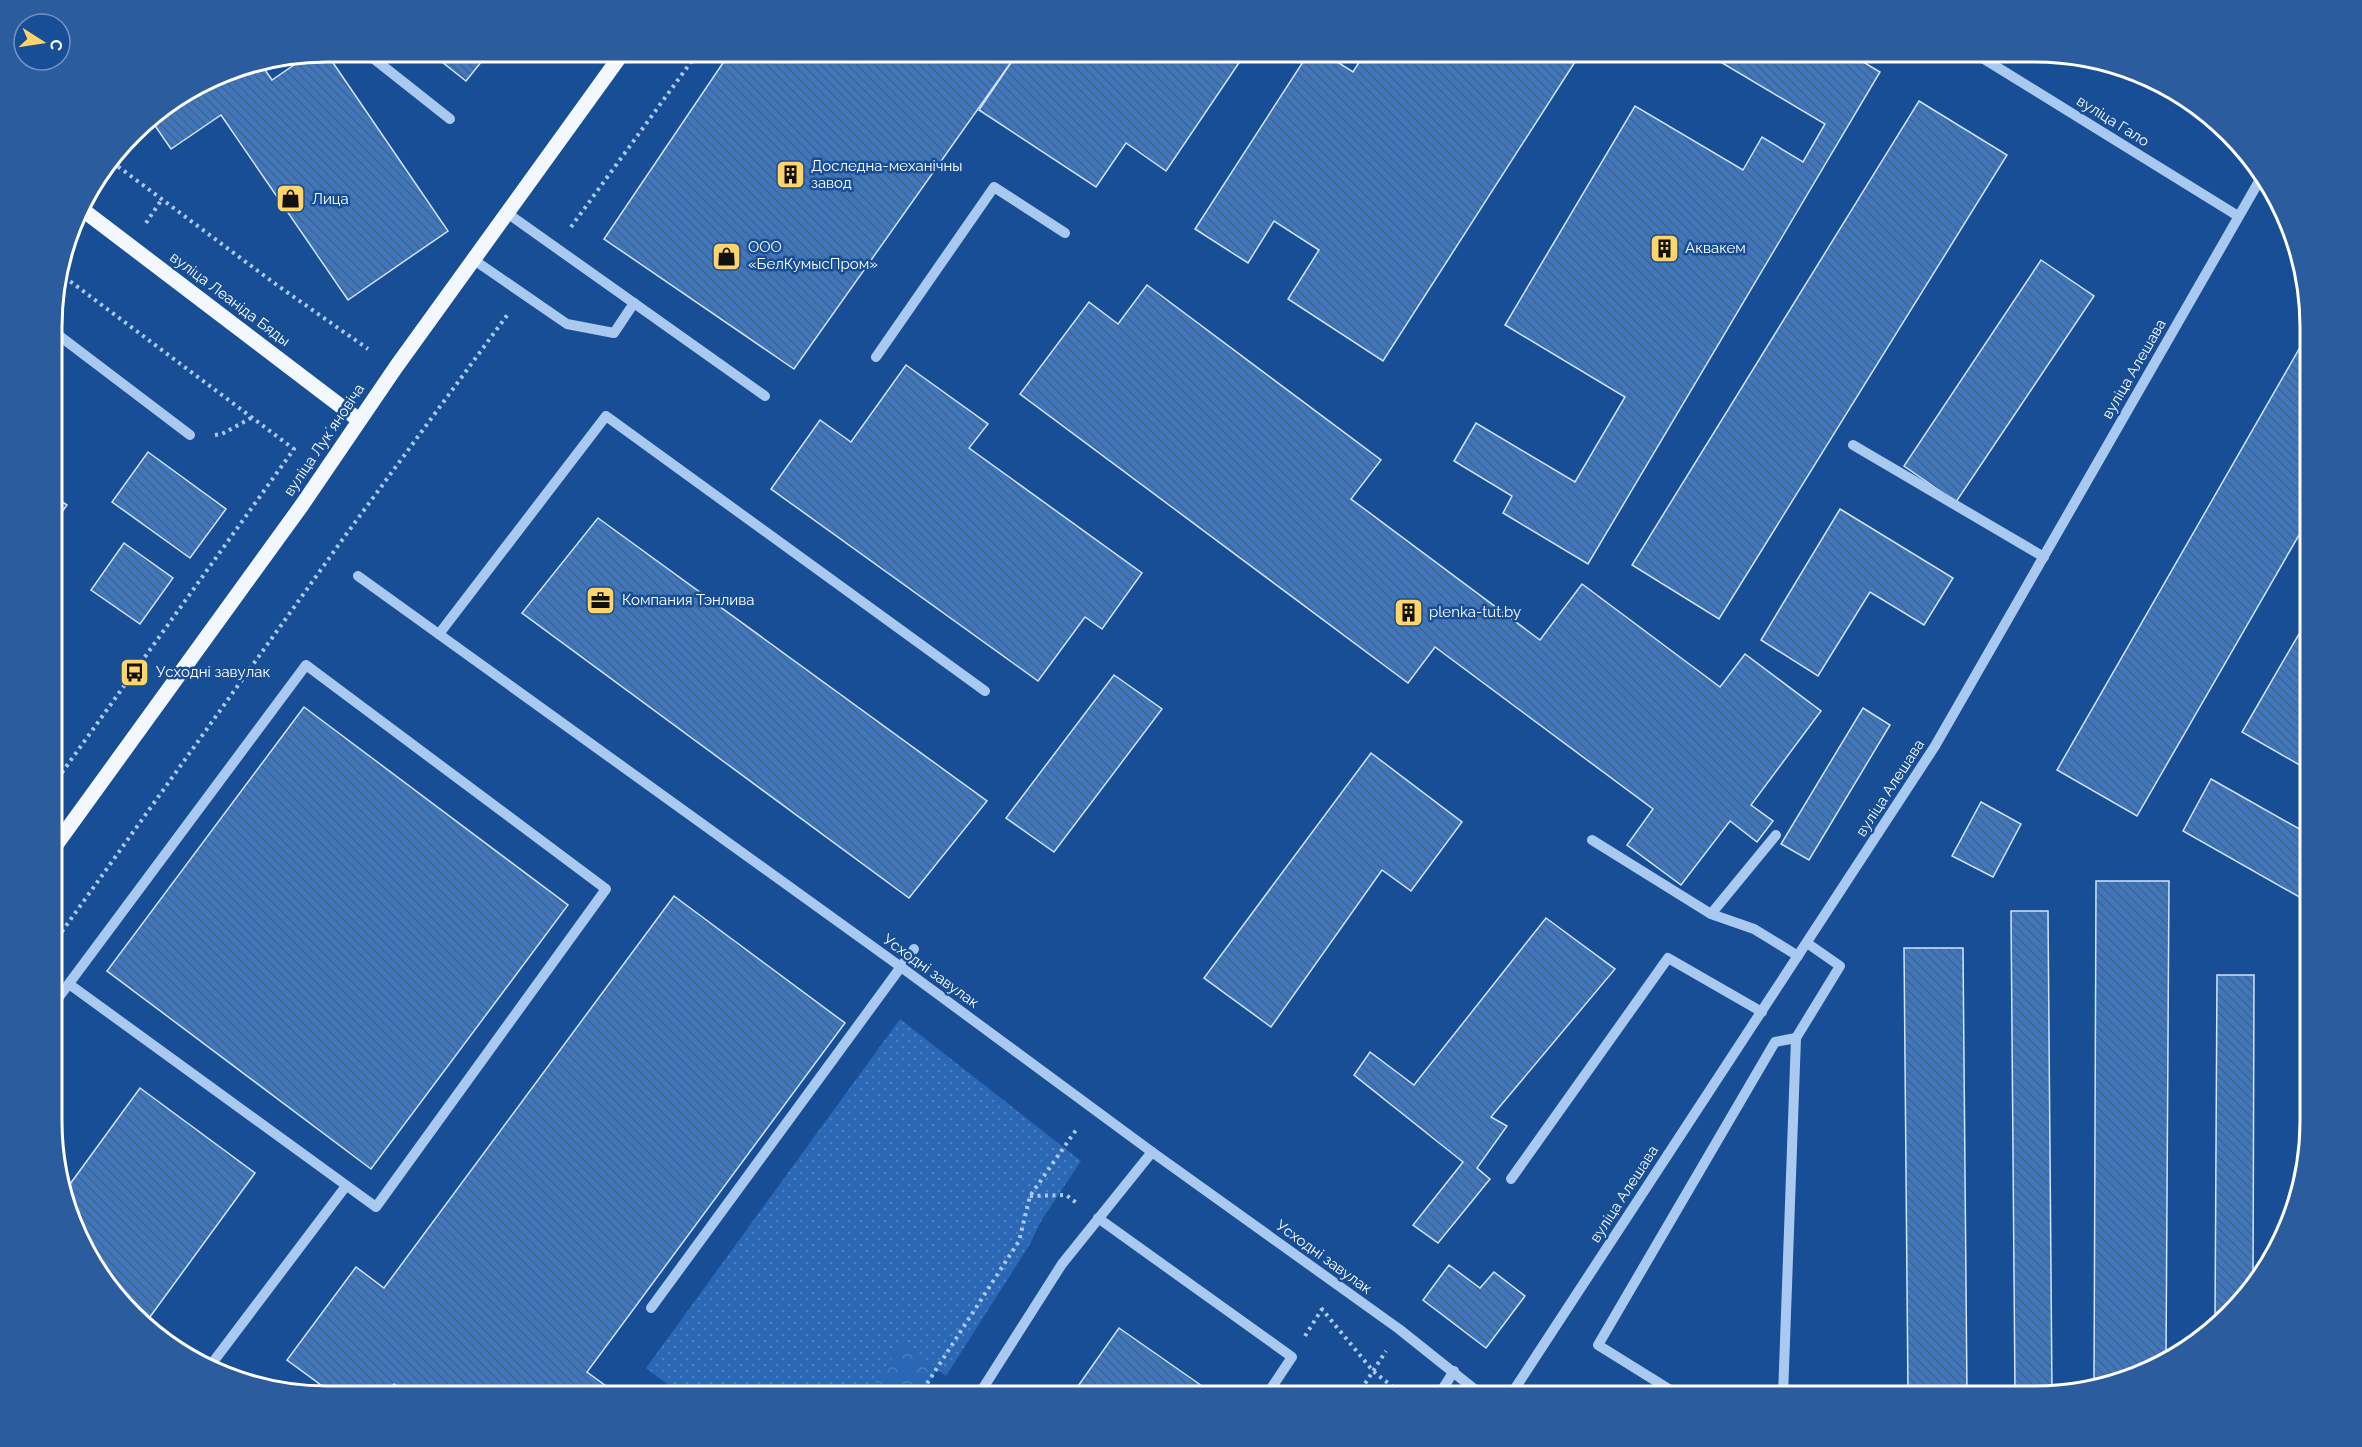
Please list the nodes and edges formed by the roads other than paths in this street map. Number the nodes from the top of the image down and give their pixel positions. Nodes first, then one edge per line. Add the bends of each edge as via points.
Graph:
1 (378, 62) edge
2 (616, 62) edge
3 (1989, 62) edge
4 (450, 119) dead end
5 (2258, 182) edge
6 (87, 213) edge
7 (507, 213) junction
8 (2238, 216) junction
9 (1065, 233) dead end
10 (474, 260) junction
11 (634, 303) junction
12 (62, 338) edge
13 (876, 357) dead end
14 (765, 396) dead end
15 (359, 420) junction
16 (190, 435) road end
17 (1852, 445) dead end
18 (2044, 557) junction
19 (358, 576) dead end
20 (440, 634) junction
21 (985, 691) dead end
22 (1776, 835) dead end
23 (62, 837) edge
24 (1592, 840) dead end
25 (1711, 914) junction
26 (1807, 943) junction
27 (914, 949) dead end
28 (1798, 956) junction
29 (901, 967) junction
30 (69, 984) junction
31 (62, 989) edge
32 (62, 993) edge
33 (1762, 1012) junction
34 (1796, 1038) junction
35 (1152, 1152) junction
36 (1511, 1179) dead end
37 (346, 1186) junction
38 (1098, 1218) junction
39 (651, 1308) dead end
40 (214, 1360) edge
41 (1454, 1371) junction
42 (984, 1386) edge
43 (1273, 1386) edge
44 (1444, 1386) edge
45 (1471, 1386) edge
46 (1517, 1386) edge
47 (1664, 1386) edge
48 (1783, 1386) edge

1 - 4 street
2 - 7 main road, вуліца Лукʼяновіча
3 - 8 street, вуліца Гало
5 - 8 street, вуліца Алешава
6 - 15 main road, вуліца Леаніда Бяды
7 - 10 main road, вуліца Лукʼяновіча
7 - 11 street
8 - 18 street, вуліца Алешава
9 - 13 street via 994,187
10 - 11 street via 567,324 614,333
10 - 15 main road, вуліца Лукʼяновіча
11 - 14 street
12 - 16 street
15 - 23 main road, вуліца Лукʼяновіча
17 - 18 street
18 - 26 street, вуліца Алешава via 1935,746
19 - 20 street, Усходні завулак
20 - 21 street via 606,416
20 - 29 street, Усходні завулак
22 - 25 street
24 - 25 street
25 - 28 street via 1754,929
26 - 28 street, вуліца Алешава
26 - 34 street via 1840,966
27 - 29 street
28 - 33 street, вуліца Алешава
29 - 35 street, Усходні завулак
29 - 39 street
30 - 31 street
30 - 32 street
30 - 37 street
30 - 37 street via 306,665 606,889 376,1207
33 - 36 street via 1668,958
33 - 46 street, вуліца Алешава
34 - 47 street via 1774,1042 1598,1345
34 - 48 street
35 - 38 street
35 - 41 street, Усходні завулак
37 - 40 street
38 - 42 street via 1062,1264
38 - 43 street via 1292,1357
41 - 44 street
41 - 45 street, Усходні завулак

